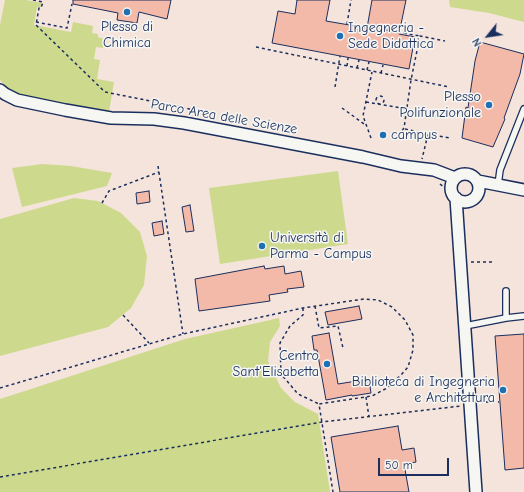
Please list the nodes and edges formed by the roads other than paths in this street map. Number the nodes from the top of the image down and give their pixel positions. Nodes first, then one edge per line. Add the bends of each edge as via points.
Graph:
1 (0, 90) edge
2 (524, 109) edge
3 (421, 169) junction
4 (455, 178) junction
5 (478, 181) junction
6 (498, 186) junction
7 (524, 190) edge
8 (478, 194) junction
9 (452, 196) junction
10 (468, 202) junction
11 (457, 223) junction
12 (506, 291) dead end
13 (524, 316) edge
14 (506, 318) junction
15 (465, 326) junction
16 (476, 492) edge

1 - 3 street, Parco Area delle Scienze via 17,100 65,110 111,118 184,123
2 - 6 lane via 500,170
3 - 4 street, Parco Area delle Scienze via 434,170
3 - 9 street, Parco Area delle Scienze via 438,176
4 - 5 street via 467,174
4 - 9 street
5 - 6 street
5 - 8 street
6 - 7 street
6 - 8 street
8 - 10 street
9 - 10 street
9 - 11 street
10 - 11 street
11 - 15 street
12 - 14 lane
13 - 14 lane
14 - 15 lane
15 - 16 street via 467,404

